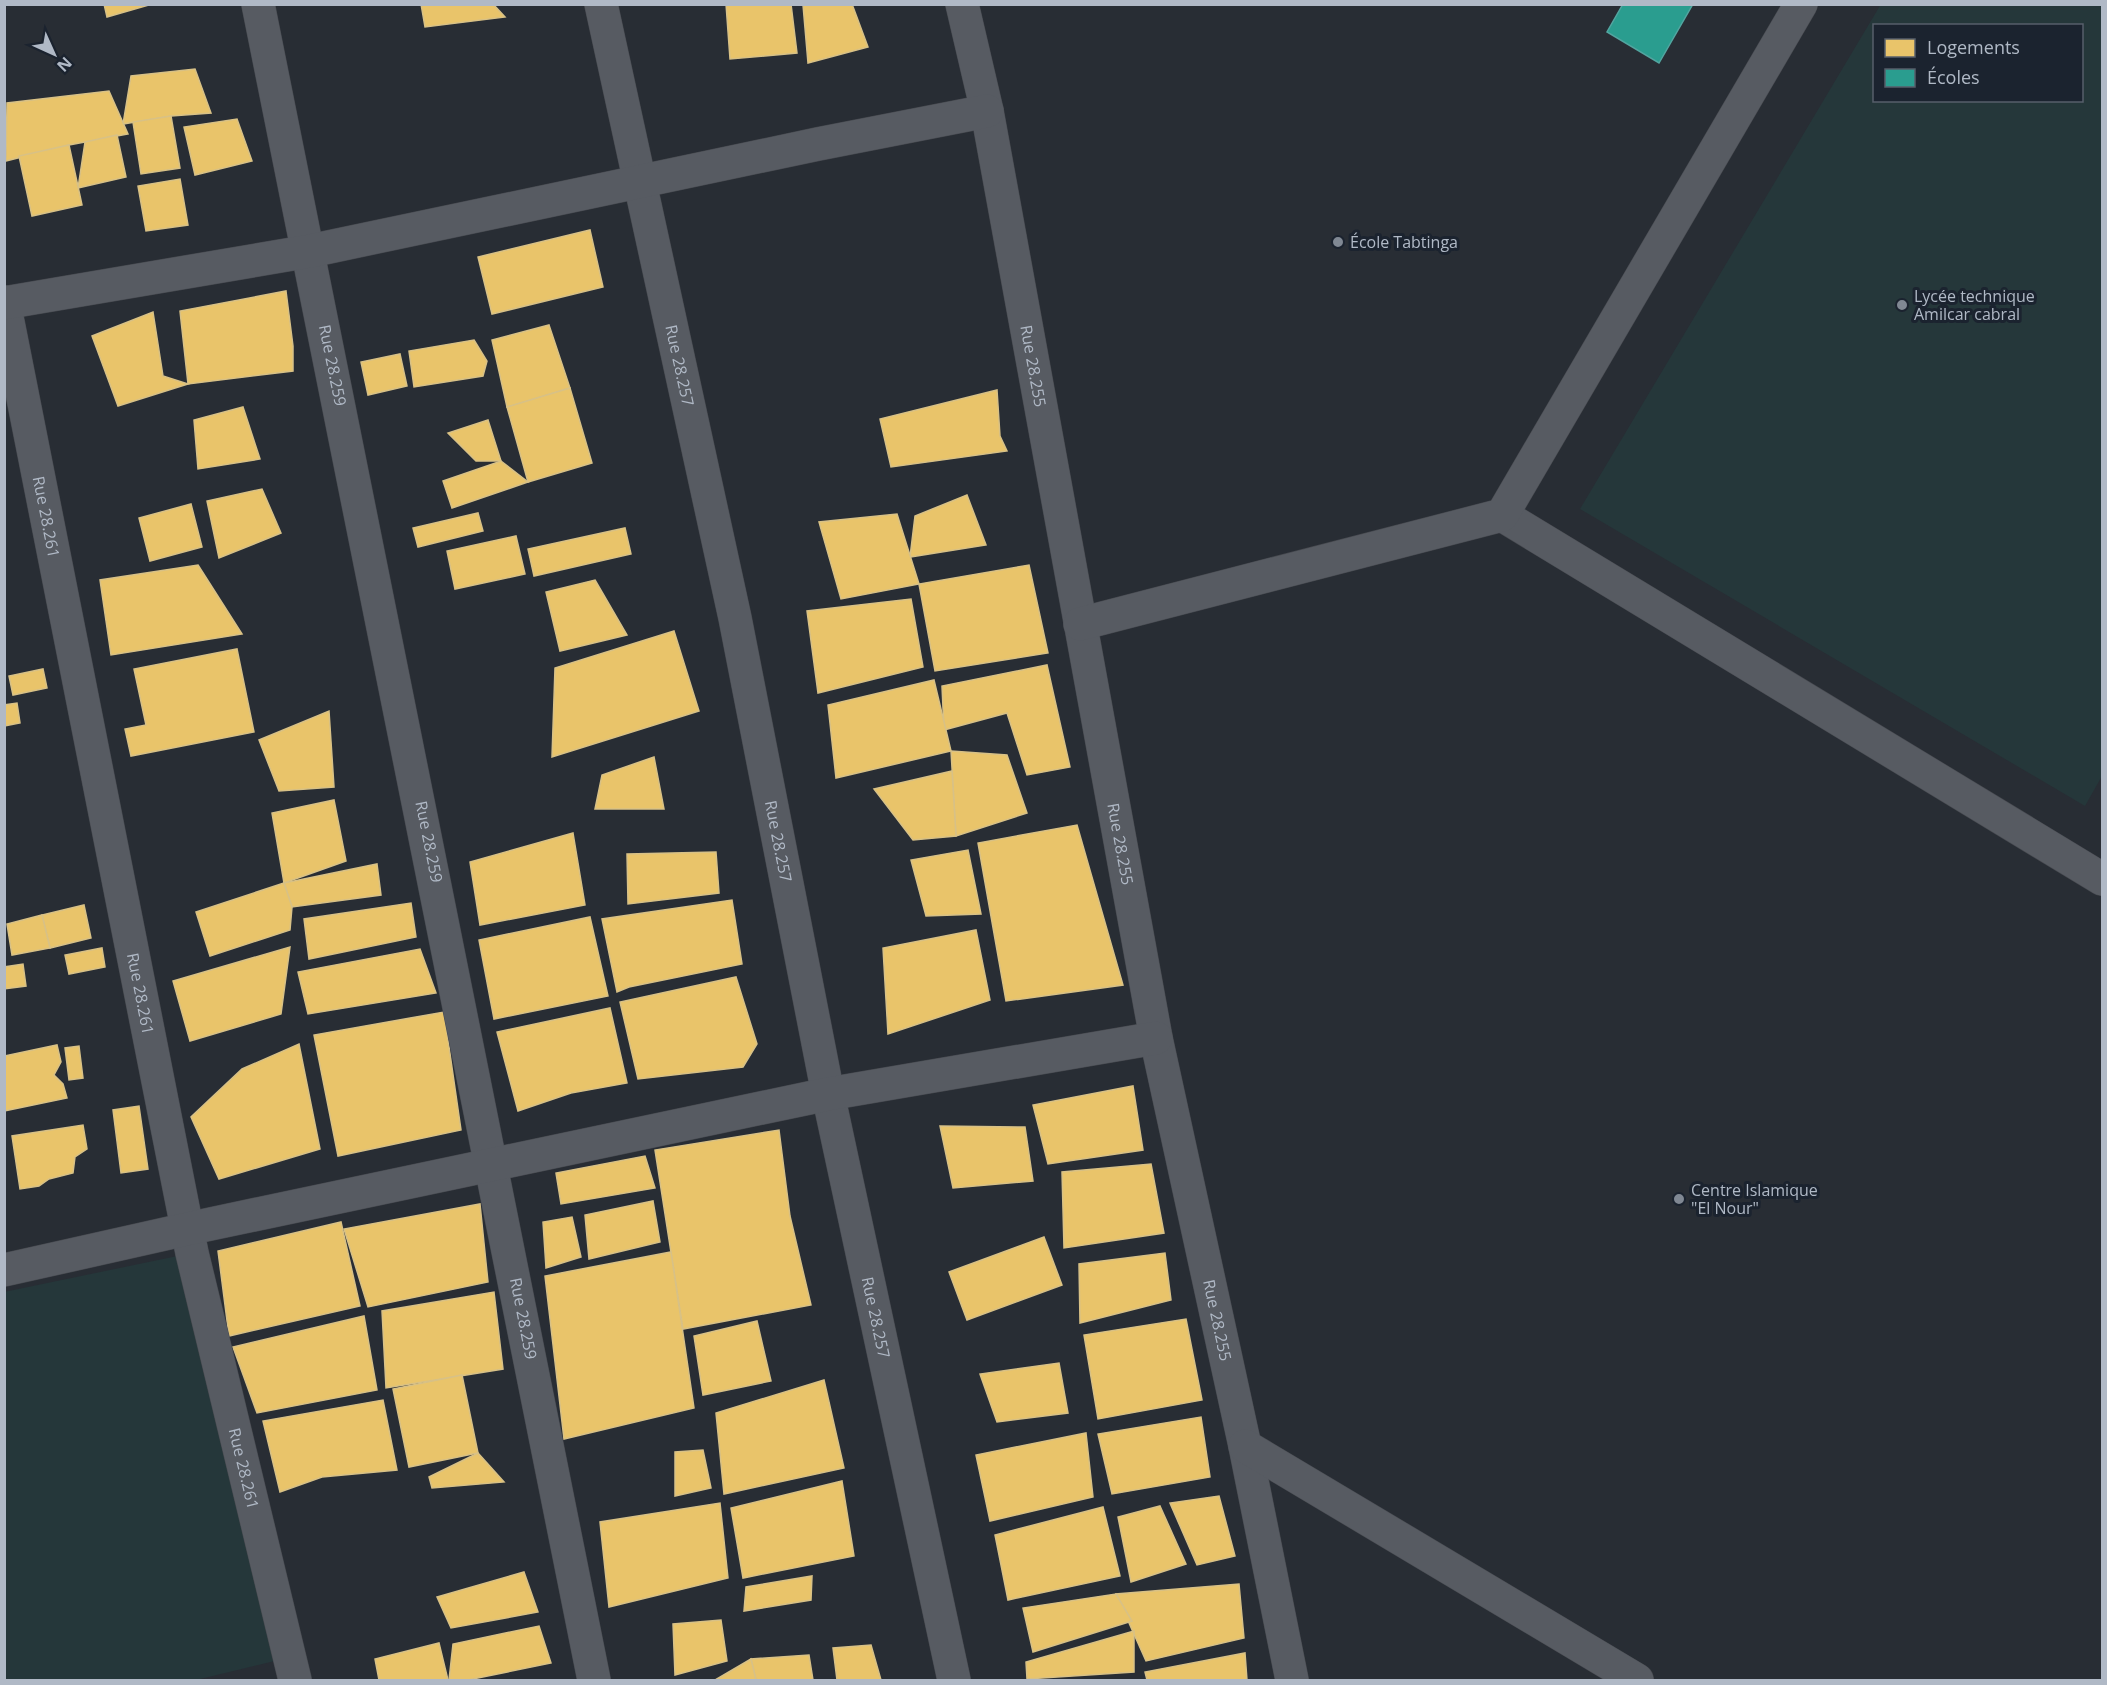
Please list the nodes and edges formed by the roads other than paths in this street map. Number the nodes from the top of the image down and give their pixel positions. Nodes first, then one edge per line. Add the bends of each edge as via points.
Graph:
1 (258, 4) edge
2 (601, 4) edge
3 (962, 4) edge
4 (1801, 4) edge
5 (987, 111) junction
6 (640, 181) junction
7 (310, 250) junction
8 (5, 303) edge
9 (1502, 515) junction
10 (1080, 624) junction
11 (2103, 879) edge
12 (1156, 1038) junction
13 (828, 1094) junction
14 (495, 1164) junction
15 (187, 1229) junction
16 (4, 1270) edge
17 (1245, 1446) junction
18 (296, 1680) edge
19 (594, 1680) edge
20 (954, 1680) edge
21 (1292, 1680) edge
22 (1637, 1680) edge

1 - 7 street, Rue 28.259
2 - 6 street, Rue 28.257
3 - 5 street, Rue 28.255
4 - 9 street
5 - 6 street
5 - 10 street, Rue 28.255
6 - 7 street
6 - 13 street, Rue 28.257 via 737,630
7 - 8 street
7 - 14 street, Rue 28.259
8 - 15 street, Rue 28.261
9 - 10 street
9 - 11 street
10 - 12 street, Rue 28.255
12 - 13 street
12 - 17 street, Rue 28.255
13 - 14 street
13 - 20 street, Rue 28.257
14 - 15 street
14 - 19 street, Rue 28.259
15 - 16 street
15 - 18 street, Rue 28.261
17 - 21 street, Rue 28.255
17 - 22 street

